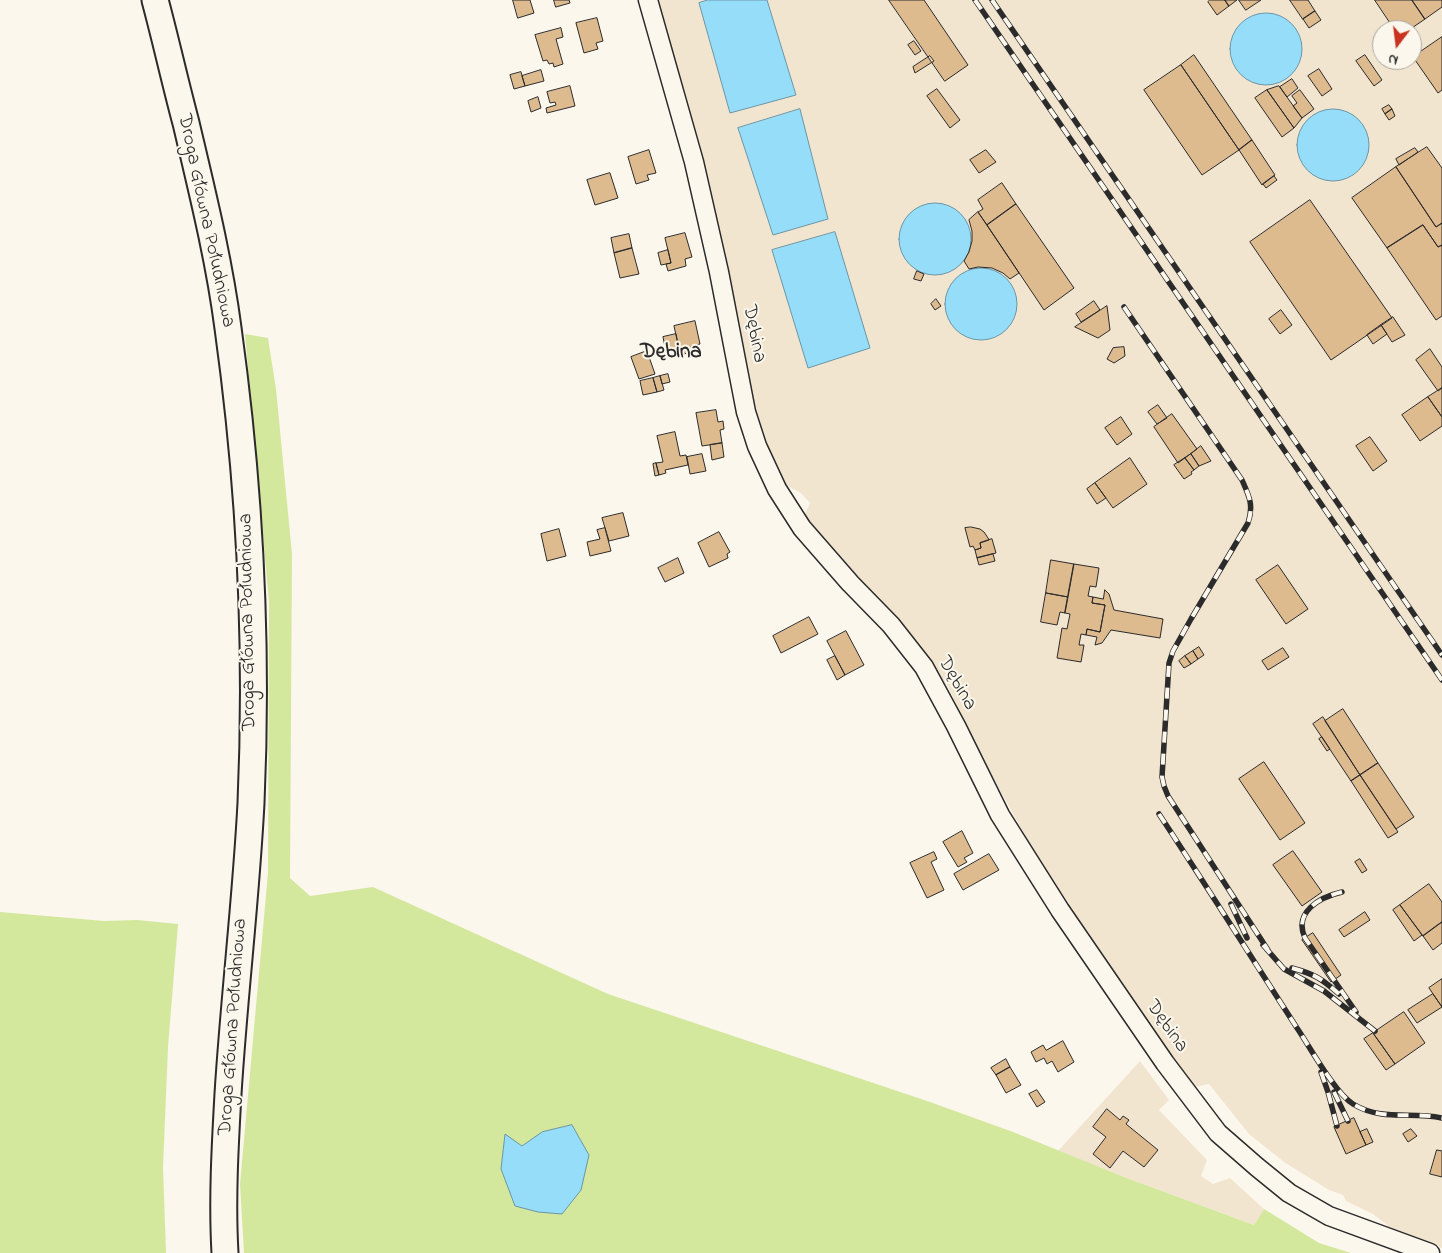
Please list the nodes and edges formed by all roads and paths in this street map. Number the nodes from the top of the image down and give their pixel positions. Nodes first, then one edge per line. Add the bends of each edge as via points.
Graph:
1 (155, 0) edge
2 (648, 0) edge
3 (225, 1253) edge
4 (1430, 1253) edge

1 - 3 main road, Droga Główna Południowa via 206,207 228,326 242,449 253,597 251,803 224,1152
2 - 4 street, Dębina via 694,162 746,412 777,489 802,528 891,625 924,667 1000,815 1055,902 1165,1063 1218,1132 1289,1193 1329,1216

